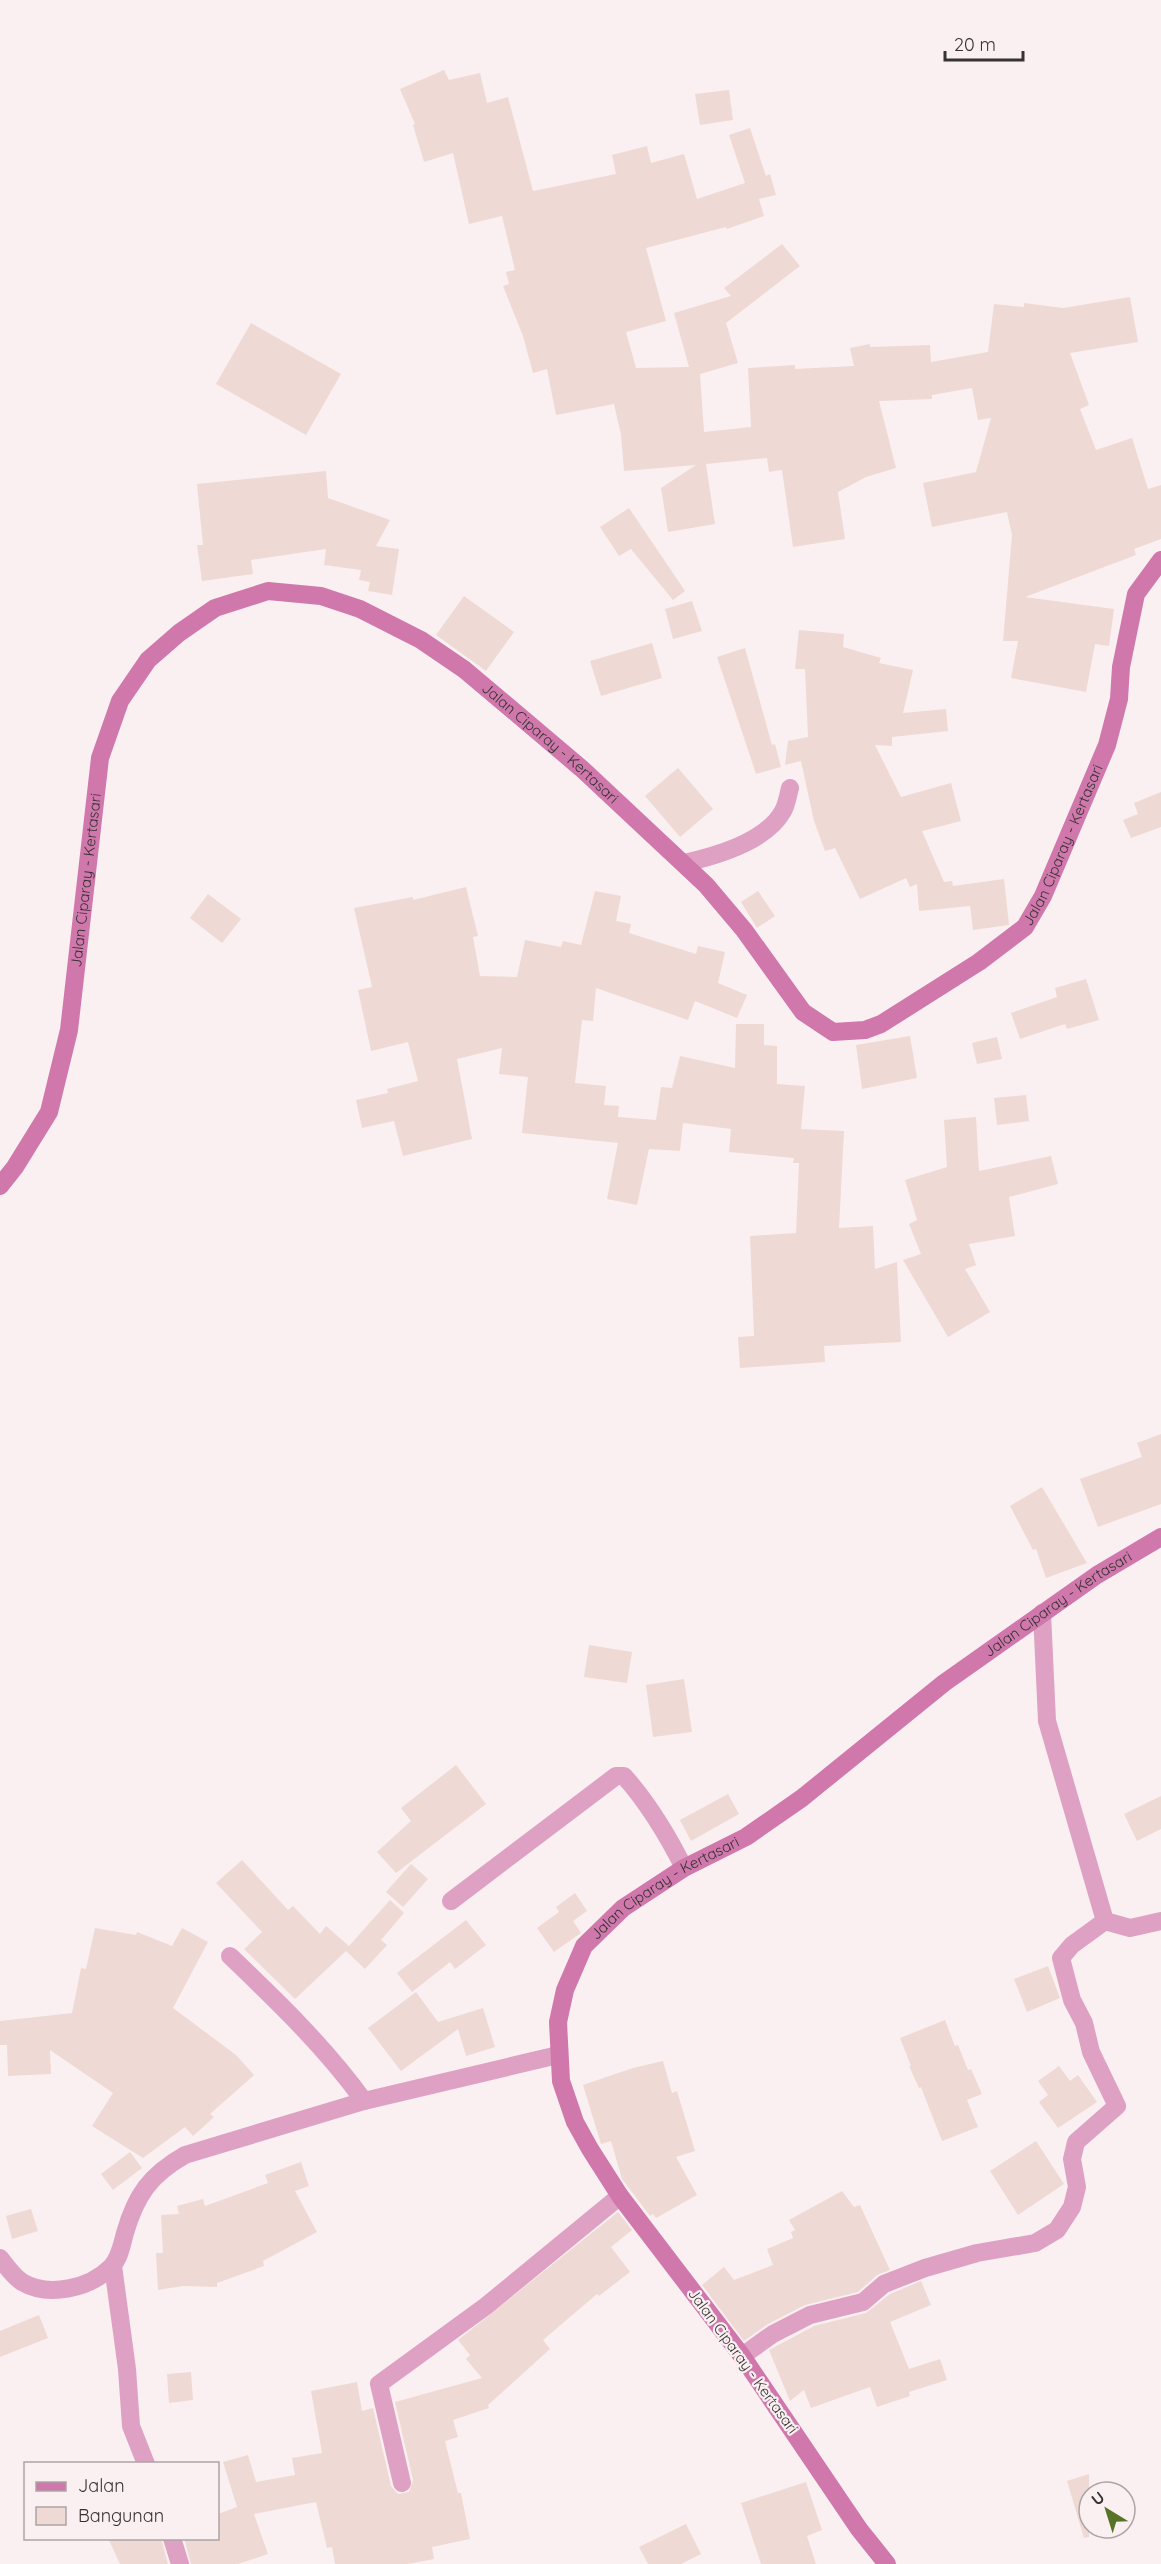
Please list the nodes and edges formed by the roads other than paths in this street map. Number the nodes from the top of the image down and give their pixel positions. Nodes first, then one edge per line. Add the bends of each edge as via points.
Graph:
1 (1161, 560) edge
2 (790, 788) dead end
3 (684, 863) junction
4 (0, 1186) edge
5 (1161, 1537) edge
6 (1042, 1613) junction
7 (684, 1868) junction
8 (451, 1900) dead end
9 (1105, 1921) junction
10 (1161, 1921) edge
11 (230, 1956) dead end
12 (558, 2055) junction
13 (364, 2101) junction
14 (620, 2196) junction
15 (0, 2258) edge
16 (112, 2266) junction
17 (742, 2356) junction
18 (146, 2462) edge
19 (402, 2484) dead end
20 (173, 2540) edge
21 (180, 2564) edge
22 (887, 2564) edge

1 - 3 main road, Jalan Ciparay - Kertasari via 1136,594 1121,667 1119,699 1107,745 1042,896 1025,927 920,1000 865,1030 832,1032 803,1012 744,930
2 - 3 street via 783,811 769,827 725,854
3 - 4 main road, Jalan Ciparay - Kertasari via 581,768 465,670 421,640 360,609 321,596 268,591 214,609 148,660 120,701 100,758 69,1030 49,1112
5 - 6 main road, Jalan Ciparay - Kertasari
6 - 7 main road, Jalan Ciparay - Kertasari via 944,1683 802,1798 746,1837
6 - 9 street via 1047,1721
7 - 8 street via 633,1787 624,1776 616,1776
7 - 12 main road, Jalan Ciparay - Kertasari via 623,1908 584,1946 565,1990 558,2022
9 - 10 street via 1130,1928
9 - 17 street via 1072,1944 1060,1958 1091,2052 1117,2106 1076,2142 1072,2159 1077,2187 1072,2207 1056,2230 1035,2242 918,2270 884,2284 857,2304 810,2315
11 - 13 street via 294,2017
12 - 13 street
12 - 14 main road, Jalan Ciparay - Kertasari via 561,2081 575,2122
13 - 16 street via 184,2155 163,2168 139,2194
14 - 17 main road, Jalan Ciparay - Kertasari
14 - 19 street via 486,2306 379,2384
15 - 16 street via 21,2282 37,2288 88,2284
16 - 18 street via 131,2426
17 - 22 main road, Jalan Ciparay - Kertasari
20 - 21 street

